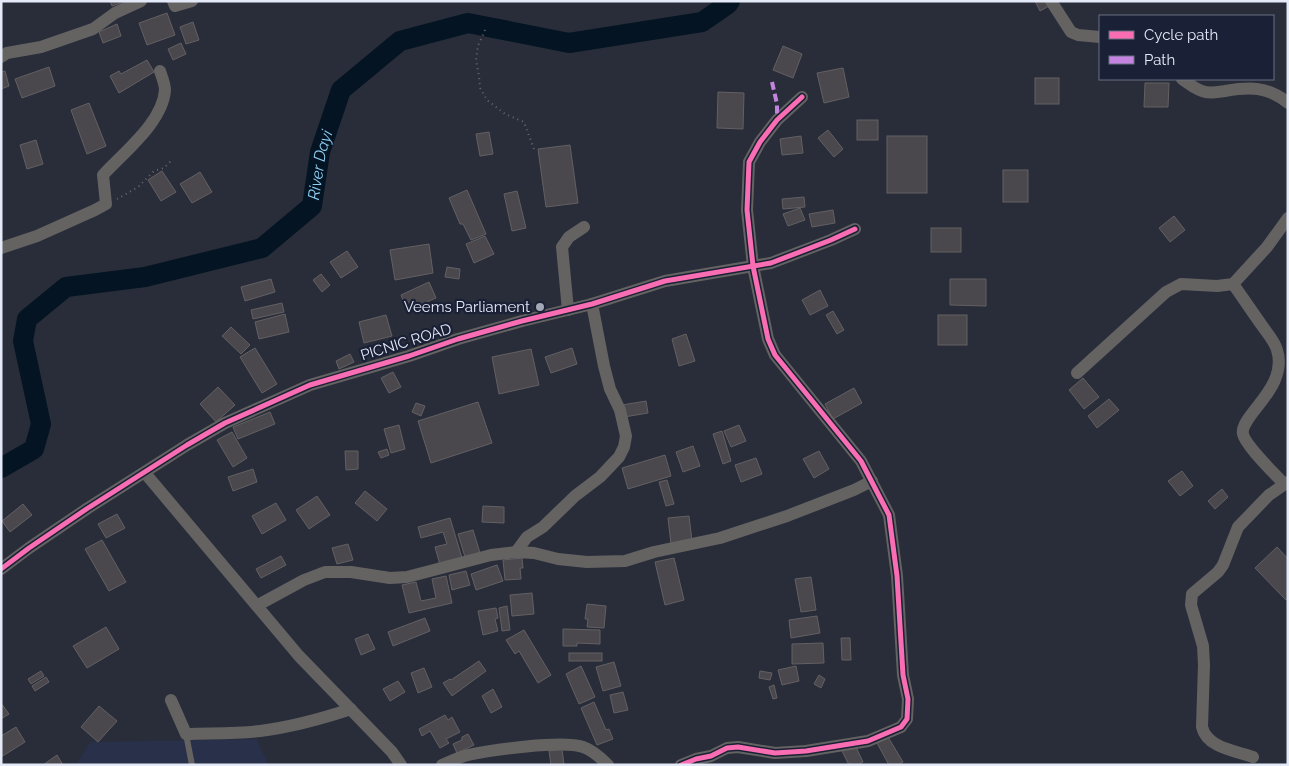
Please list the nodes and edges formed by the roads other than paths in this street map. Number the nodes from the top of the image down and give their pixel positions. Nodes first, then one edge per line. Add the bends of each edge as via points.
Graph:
1 (141, 1) edge
2 (173, 1) edge
3 (192, 1) edge
4 (1051, 1) edge
5 (1099, 37) edge
6 (1, 57) edge
7 (160, 71) dead end
8 (1184, 80) edge
9 (802, 97) dead end
10 (1288, 103) edge
11 (1288, 218) edge
12 (584, 227) dead end
13 (855, 229) dead end
14 (1, 248) edge
15 (754, 266) junction
16 (1233, 284) junction
17 (592, 304) junction
18 (568, 310) junction
19 (1078, 373) dead end
20 (145, 473) junction
21 (872, 481) junction
22 (1286, 483) edge
23 (516, 552) junction
24 (1, 569) edge
25 (258, 605) junction
26 (171, 700) dead end
27 (351, 709) junction
28 (186, 734) junction
29 (1253, 757) dead end
30 (192, 765) edge
31 (401, 765) edge
32 (442, 765) edge
33 (608, 765) edge
34 (681, 765) edge

1 - 6 street via 115,13 93,29 59,42
2 - 3 street via 175,6
4 - 5 street via 1071,32
7 - 14 street via 165,88 155,118 103,174 106,204 37,236
8 - 10 street via 1202,92 1269,90
9 - 15 street via 777,120 749,162 747,210
11 - 16 street
12 - 18 street via 569,237 562,247
13 - 15 street, PICNIC ROAD via 771,263
15 - 17 street, PICNIC ROAD via 666,281
15 - 21 street via 768,339 775,355 861,461
16 - 19 street via 1181,284 1166,292
16 - 22 street via 1271,338 1279,360 1273,386 1243,425 1243,435
17 - 18 street, PICNIC ROAD
17 - 23 street via 604,366 626,436 624,447 600,477 527,537
18 - 20 street, PICNIC ROAD via 458,339 310,385 225,423
20 - 24 street, PICNIC ROAD
20 - 25 street
21 - 23 street via 787,516 720,538 625,561 587,562
21 - 34 street via 889,515 897,576 903,675 908,699 907,719 901,728 868,741 806,751 775,753 727,748
22 - 29 street via 1238,526 1223,565 1192,594 1191,605 1203,646 1204,734 1210,741
23 - 25 street via 491,555 407,578 325,572
25 - 27 street via 299,656
26 - 28 street
27 - 28 street via 292,726
27 - 31 street
28 - 30 lane
32 - 33 street via 466,755 561,745 582,747

